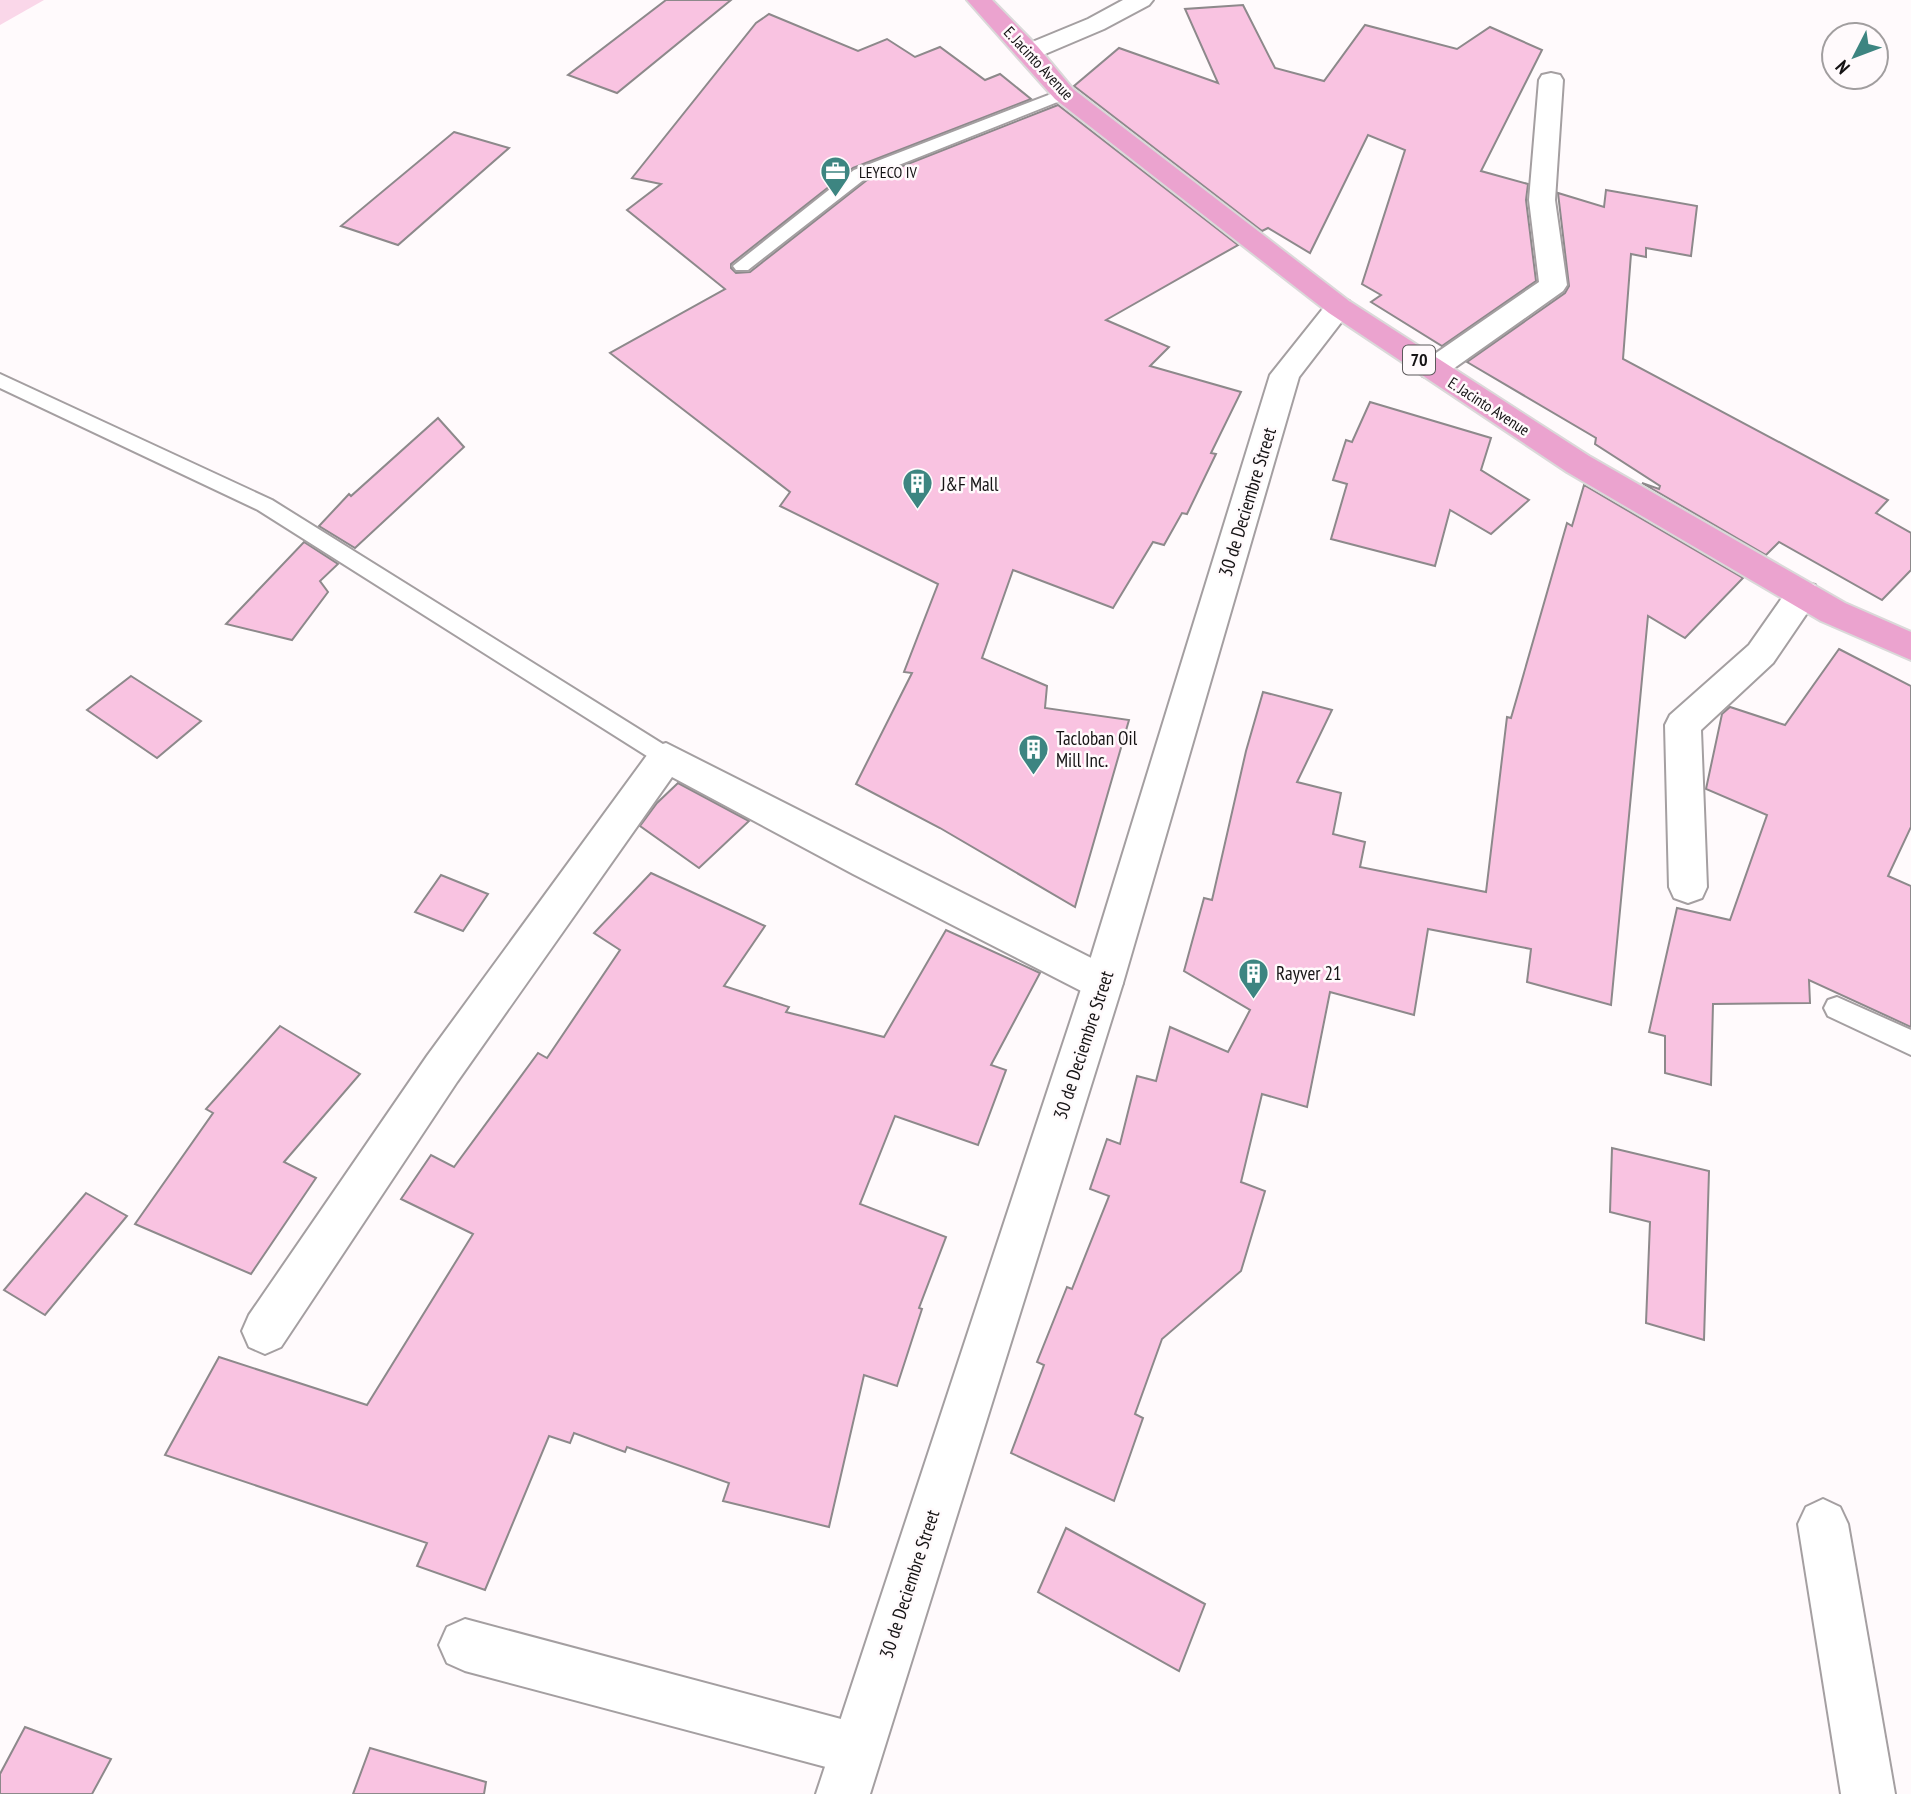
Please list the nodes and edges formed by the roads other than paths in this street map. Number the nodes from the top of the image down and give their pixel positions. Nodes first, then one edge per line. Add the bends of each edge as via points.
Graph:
1 (979, 0) edge
2 (1141, 0) edge
3 (1029, 52) junction
4 (1551, 80) dead end
5 (1064, 94) junction
6 (742, 266) dead end
7 (1339, 307) junction
8 (1433, 369) junction
9 (0, 380) edge
10 (1803, 594) junction
11 (1911, 647) edge
12 (666, 757) junction
13 (1688, 887) dead end
14 (1103, 983) junction
15 (1837, 1008) dead end
16 (1911, 1043) edge
17 (265, 1331) dead end
18 (1823, 1524) dead end
19 (466, 1645) dead end
20 (849, 1772) edge
21 (1868, 1794) edge

1 - 3 main road, E. Jacinto Avenue / 70
2 - 3 street
3 - 5 main road, E. Jacinto Avenue / 70
4 - 8 street via 1542,200 1553,285
5 - 6 lane via 860,174
5 - 7 main road, E. Jacinto Avenue / 70
7 - 8 main road, E. Jacinto Avenue / 70
7 - 14 street, 30 de Deciembre Street via 1285,375
8 - 10 main road, E. Jacinto Avenue / 70 via 1578,464
9 - 12 lane via 265,505
10 - 11 main road, E. Jacinto Avenue / 70
10 - 13 street via 1761,654 1683,725
12 - 14 street
12 - 17 street via 442,1069
14 - 20 street, 30 de Deciembre Street
15 - 16 lane
18 - 21 street
19 - 20 street

